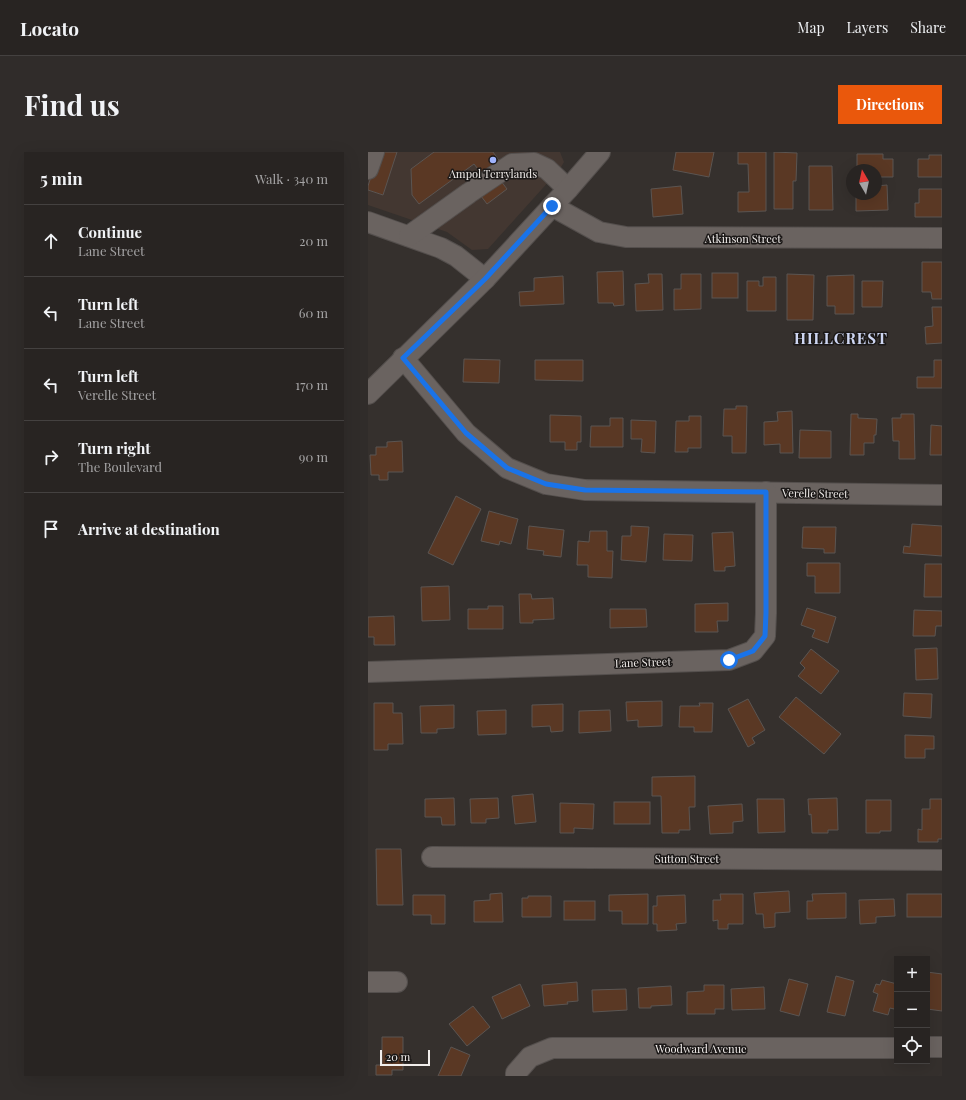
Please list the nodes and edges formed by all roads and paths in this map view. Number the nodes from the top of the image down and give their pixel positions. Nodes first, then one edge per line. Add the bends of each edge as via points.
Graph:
1 (374, 152) edge
2 (595, 154) edge
3 (368, 170) edge
4 (568, 189) junction
5 (552, 206) junction
6 (368, 222) edge
7 (409, 236) junction
8 (942, 238) edge
9 (485, 279) junction
10 (403, 358) junction
11 (368, 394) edge
12 (766, 492) junction
13 (942, 494) edge
14 (368, 672) edge
15 (432, 857) dead end
16 (942, 860) edge
17 (368, 982) edge
18 (397, 982) dead end
19 (942, 1047) edge
20 (894, 1048) edge
21 (930, 1048) edge
22 (516, 1076) edge

1 - 3 street
2 - 4 street
4 - 5 street
4 - 7 street via 547,169 534,163 512,164
5 - 8 street, Atkinson Street via 599,232 626,237
5 - 9 street
6 - 7 street
7 - 9 street via 456,256
9 - 10 street
10 - 11 street
10 - 12 street, Verelle Street via 466,433 507,468 546,484 585,490
12 - 13 street, Verelle Street
12 - 14 street, Lane Street via 765,636 753,651 729,660
15 - 16 street, Sutton Street
17 - 18 street
19 - 21 street
20 - 22 street, Woodward Avenue via 552,1048 530,1057

